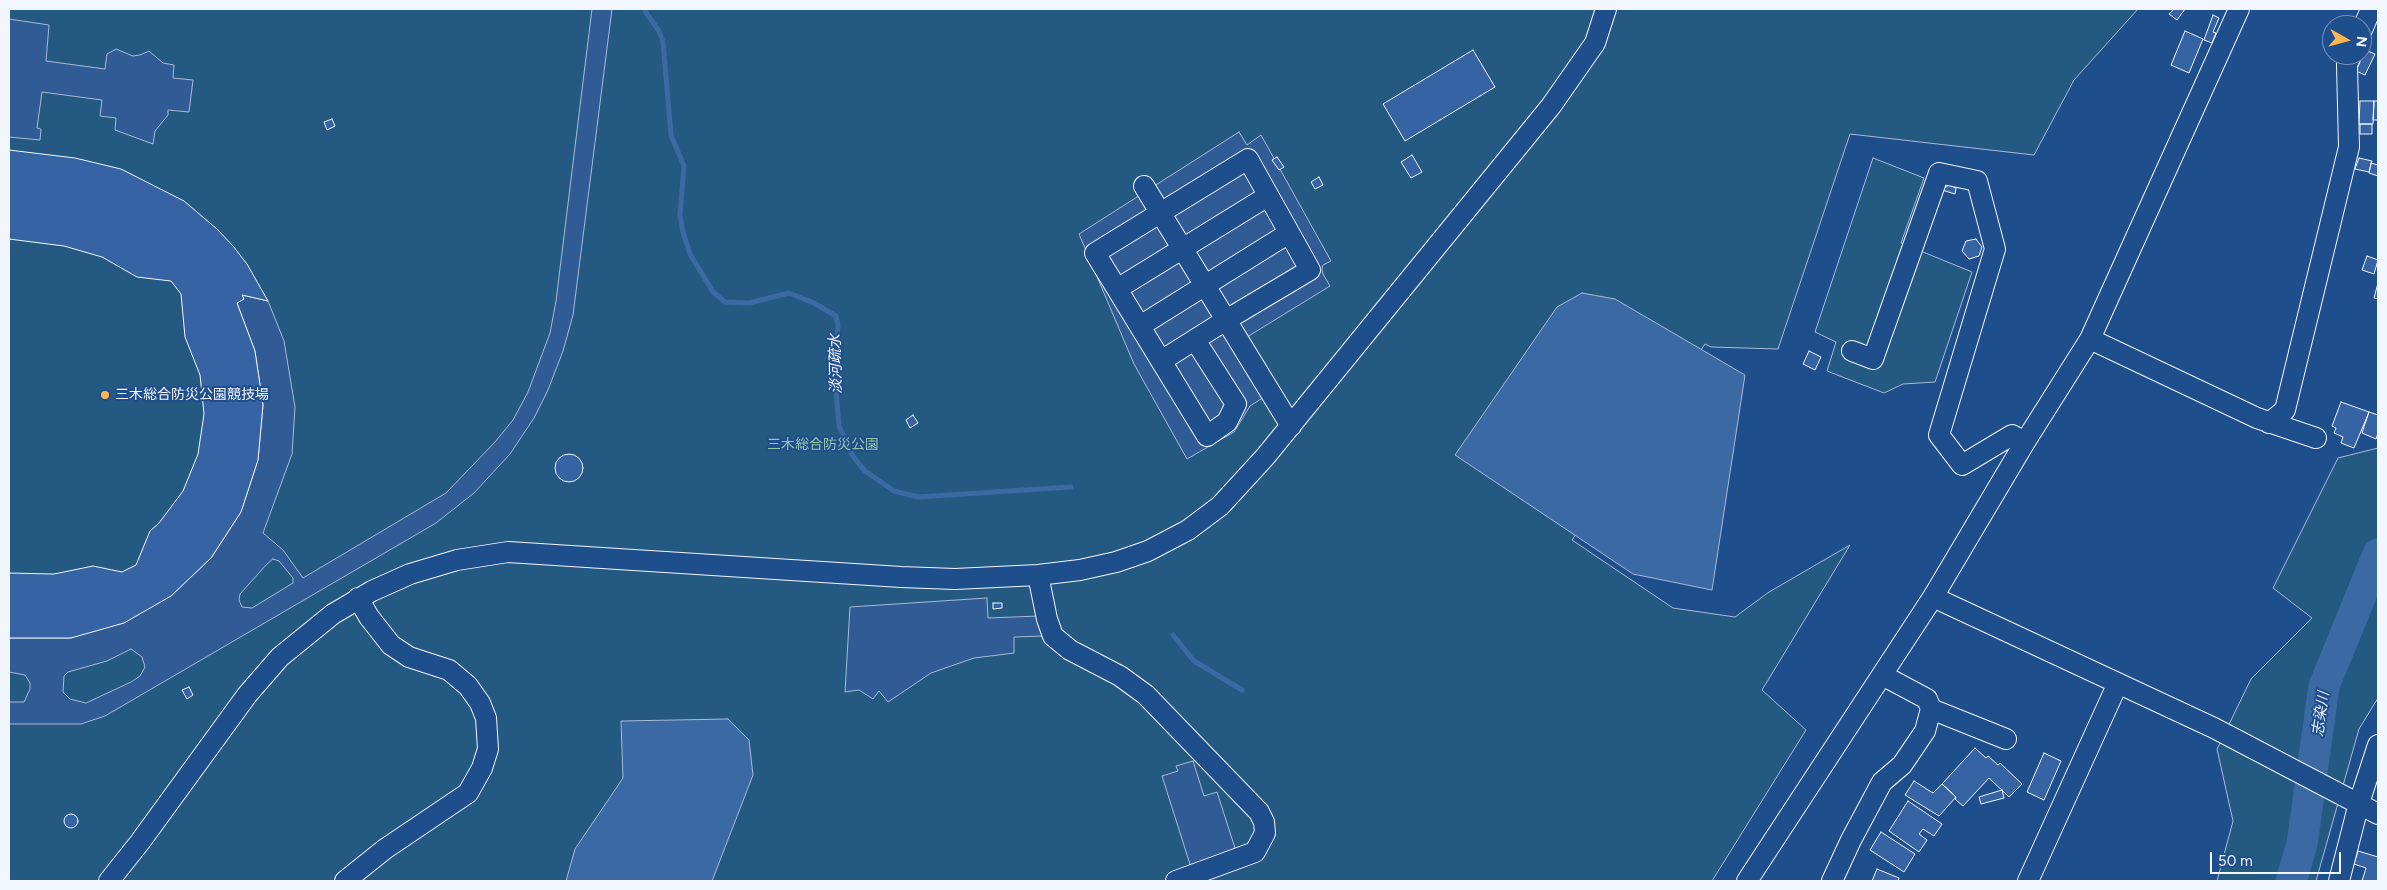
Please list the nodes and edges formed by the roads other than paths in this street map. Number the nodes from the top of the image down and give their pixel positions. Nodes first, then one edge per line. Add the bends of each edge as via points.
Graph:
1 (1606, 9) edge
2 (2239, 9) edge
3 (2347, 65) edge
4 (1144, 186) dead end
5 (1268, 196) junction
6 (1160, 214) junction
7 (1289, 233) junction
8 (1182, 249) junction
9 (1205, 285) junction
10 (1117, 289) junction
11 (1226, 320) junction
12 (1140, 326) junction
13 (2090, 339) junction
14 (1195, 340) junction
15 (1852, 351) dead end
16 (1161, 361) junction
17 (2269, 423) junction
18 (1291, 426) junction
19 (2316, 438) dead end
20 (2025, 442) junction
21 (1038, 575) junction
22 (1934, 597) junction
23 (358, 598) junction
24 (1882, 675) junction
25 (2118, 683) junction
26 (1931, 709) junction
27 (2006, 739) dead end
28 (2378, 745) edge
29 (2359, 803) junction
30 (2378, 814) edge
31 (109, 881) edge
32 (345, 881) edge
33 (1176, 881) edge
34 (1746, 881) edge
35 (1832, 881) edge
36 (2028, 881) edge
37 (2338, 881) edge

1 - 18 street via 1594,43 1550,106
2 - 13 street
3 - 17 street via 2349,147 2285,410
4 - 6 street
5 - 6 street via 1248,159
5 - 7 street
5 - 8 street
6 - 8 street
6 - 10 street via 1095,253
7 - 9 street
7 - 11 street via 1310,270
8 - 9 street
8 - 10 street
9 - 11 street
9 - 12 street
10 - 12 street
11 - 14 street
11 - 18 street
12 - 16 street
13 - 17 street
13 - 20 street
14 - 16 street
14 - 16 street via 1236,404 1227,422 1207,436
15 - 20 street via 1873,359 1939,173 1976,181 1995,249 1939,436 1962,465 2012,435
17 - 19 street
18 - 21 street via 1220,506 1188,530 1148,551 1108,564
20 - 22 street
21 - 23 street via 955,579 901,577 508,552 420,570
21 - 33 street via 1053,636 1070,650 1120,676 1146,695 1262,817 1265,833 1255,852
22 - 24 street
22 - 25 street
23 - 31 street via 300,638 263,676
23 - 32 street via 368,618 391,645 409,656 449,670 468,686 486,718 488,749 482,768 468,792 384,849
24 - 26 street via 1927,699
24 - 34 street
25 - 29 street via 2214,728
25 - 36 street
26 - 27 street
26 - 35 street via 1925,731 1902,765 1882,782
28 - 29 street
29 - 30 street
29 - 37 street

